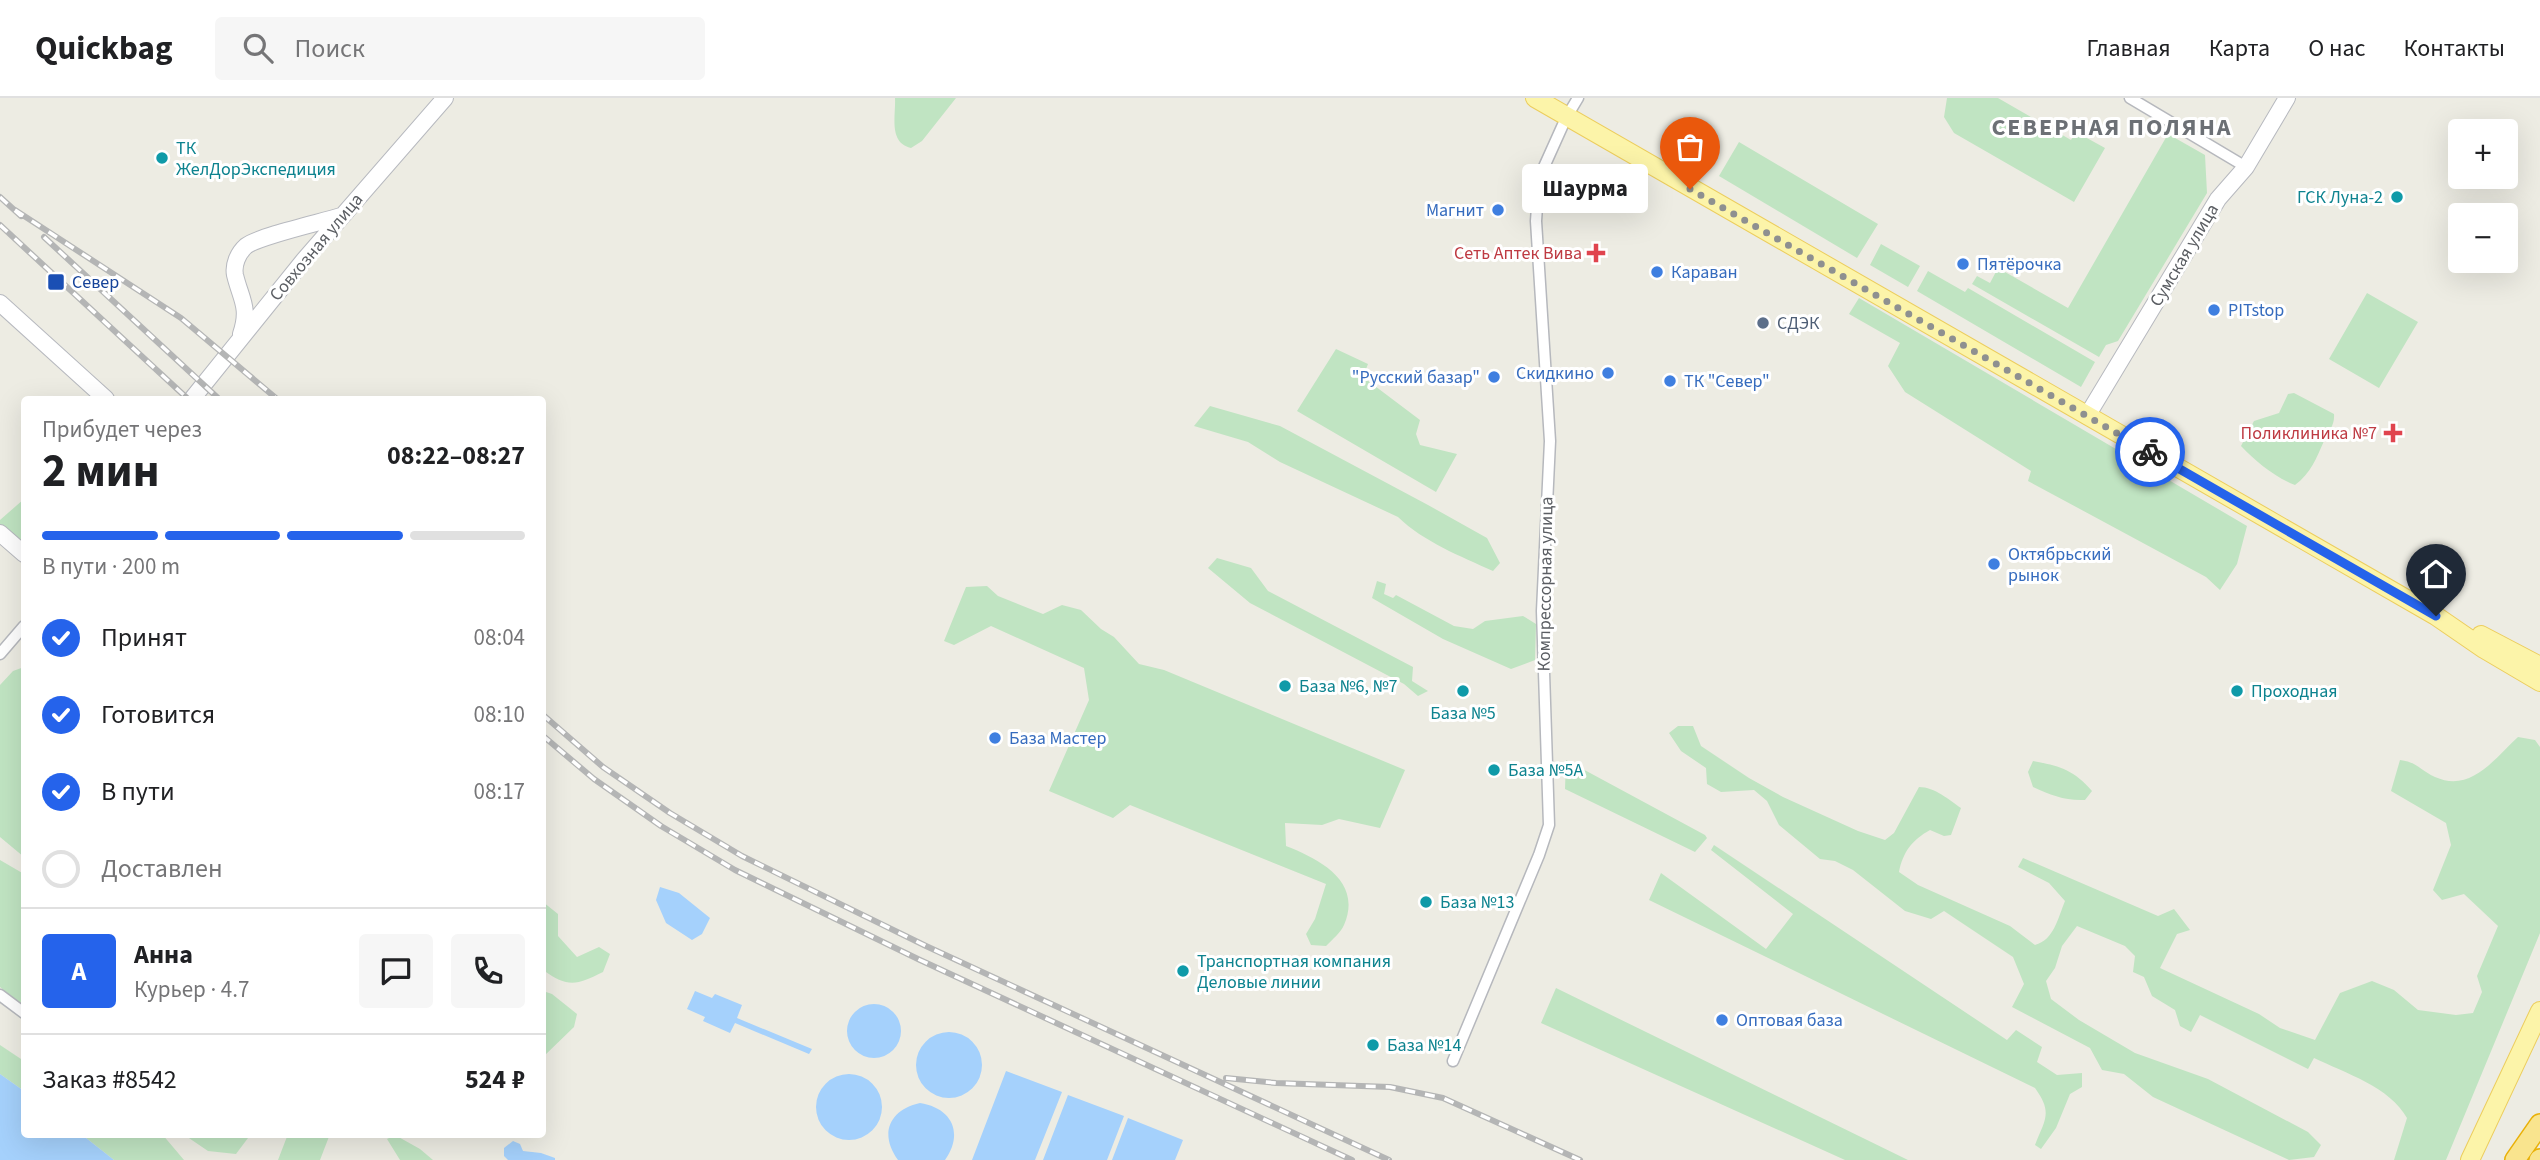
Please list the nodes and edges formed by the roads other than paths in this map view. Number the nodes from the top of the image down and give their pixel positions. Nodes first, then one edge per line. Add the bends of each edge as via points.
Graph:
1 (445, 98) edge
2 (1535, 98) edge
3 (1578, 98) edge
4 (2130, 98) edge
5 (2287, 98) edge
6 (1566, 118) junction
7 (2246, 167) junction
8 (341, 216) junction
9 (239, 286) junction
10 (276, 293) junction
11 (0, 303) edge
12 (239, 339) junction
13 (103, 396) edge
14 (194, 396) edge
15 (2087, 416) junction
16 (0, 533) edge
17 (21, 551) edge
18 (2436, 616) junction
19 (21, 630) edge
20 (0, 654) edge
21 (2511, 664) junction
22 (2538, 665) edge
23 (2540, 682) edge
24 (2540, 689) edge
25 (0, 995) edge
26 (2540, 1006) edge
27 (21, 1011) edge
28 (2540, 1011) edge
29 (2530, 1029) junction
30 (1452, 1061) dead end
31 (2540, 1124) edge
32 (2470, 1160) edge
33 (2515, 1160) edge

1 - 8 main road, Совхозная улица
2 - 6 main road
3 - 6 street, Компрессорная улица
4 - 7 street
5 - 7 main road, Сумская улица
6 - 15 main road
6 - 30 street, Компрессорная улица via 1539,178 1536,220 1550,441 1542,611 1549,825
7 - 15 main road, Сумская улица via 2218,199
8 - 9 main road via 252,242 240,253 235,268
8 - 10 main road, Совхозная улица
9 - 10 main road via 258,296
9 - 12 main road via 246,314
10 - 12 main road, Совхозная улица
11 - 13 main road
12 - 14 main road, Совхозная улица
15 - 18 main road
16 - 17 main road
18 - 21 main road
18 - 22 main road via 2490,638
19 - 20 street
21 - 23 main road
21 - 24 main road
25 - 27 street
26 - 29 main road
28 - 29 main road
29 - 32 main road
31 - 33 highway

